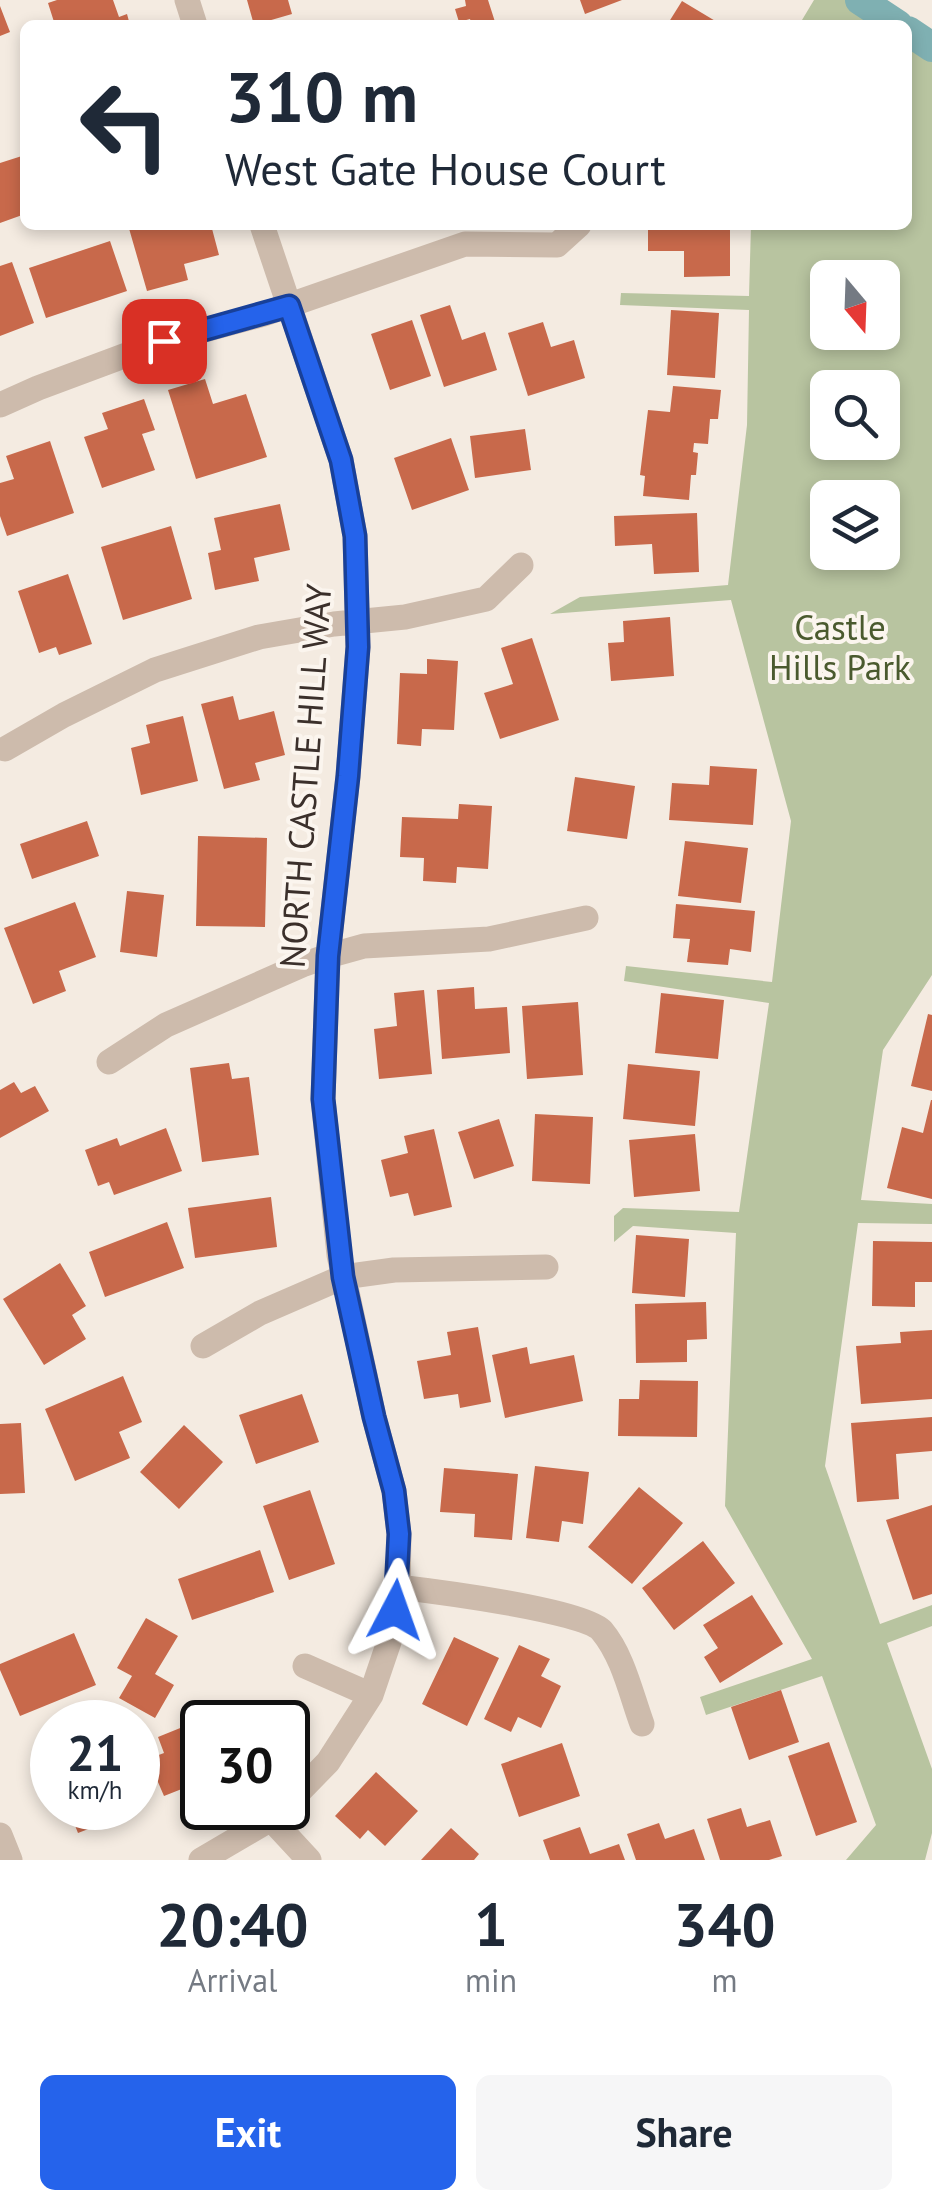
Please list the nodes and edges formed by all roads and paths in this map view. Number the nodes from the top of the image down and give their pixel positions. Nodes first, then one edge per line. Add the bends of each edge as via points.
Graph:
1 (264, 230) edge
2 (573, 230) edge
3 (289, 306) junction
4 (0, 405) edge
5 (521, 565) dead end
6 (358, 622) junction
7 (5, 749) dead end
8 (586, 918) dead end
9 (328, 956) junction
10 (109, 1062) dead end
11 (546, 1268) dead end
12 (343, 1277) junction
13 (202, 1346) dead end
14 (398, 1587) junction
15 (305, 1666) dead end
16 (371, 1695) junction
17 (642, 1724) dead end
18 (310, 1780) edge
19 (249, 1830) edge
20 (292, 1830) edge
21 (0, 1834) edge
22 (10, 1860) edge
23 (201, 1860) edge
24 (309, 1860) edge

1 - 3 street, NORTH CASTLE HILL WAY
2 - 3 street via 557,245 464,244
3 - 4 street via 164,341
3 - 6 street, NORTH CASTLE HILL WAY via 341,460 355,536
5 - 6 street via 486,599
6 - 7 street via 258,638 155,670
6 - 9 street, NORTH CASTLE HILL WAY
8 - 9 street via 489,939 364,946
9 - 10 street via 166,1025
9 - 12 street, NORTH CASTLE HILL WAY via 323,1099
11 - 12 street
12 - 13 street
12 - 14 street, NORTH CASTLE HILL WAY via 394,1491
14 - 16 street, NORTH CASTLE HILL WAY via 392,1633
14 - 17 street via 574,1616 599,1627 614,1648
15 - 16 street
16 - 18 street, NORTH CASTLE HILL WAY
19 - 23 street, NORTH CASTLE HILL WAY
20 - 24 street
21 - 22 street

